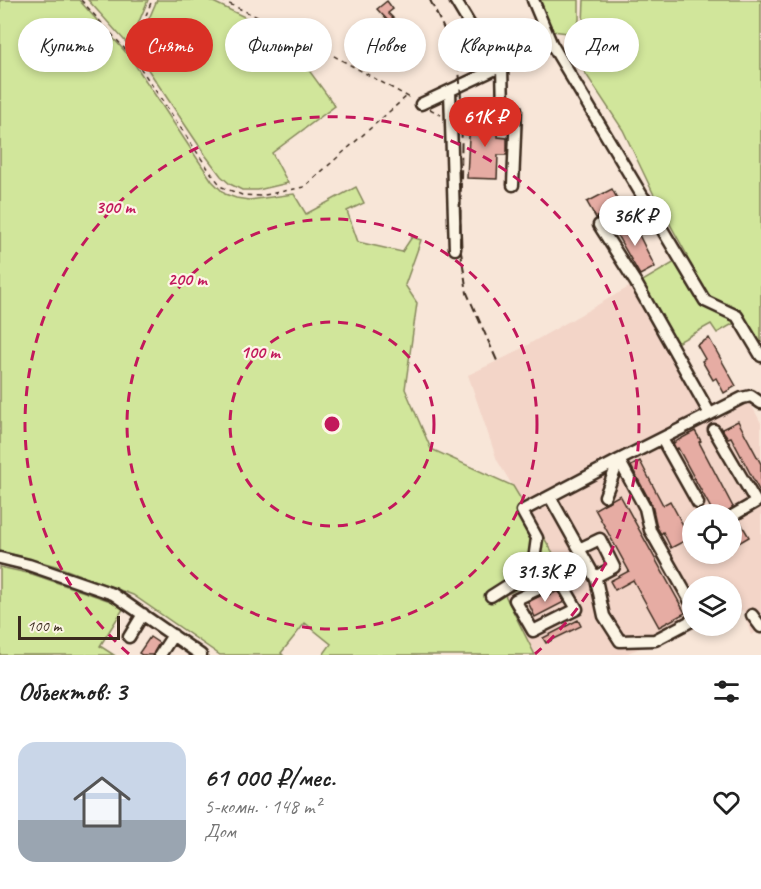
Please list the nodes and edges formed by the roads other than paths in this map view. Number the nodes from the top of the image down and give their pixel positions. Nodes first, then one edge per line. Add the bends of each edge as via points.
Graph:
1 (455, 0) edge
2 (532, 0) edge
3 (466, 18) edge
4 (540, 18) edge
5 (552, 45) edge
6 (491, 72) edge
7 (502, 72) edge
8 (450, 91) junction
9 (422, 104) road end
10 (470, 108) dead end
11 (503, 109) junction
12 (513, 185) dead end
13 (645, 199) junction
14 (455, 249) dead end
15 (761, 356) edge
16 (760, 399) edge
17 (710, 414) junction
18 (714, 430) dead end
19 (662, 439) junction
20 (619, 460) junction
21 (605, 496) dead end
22 (550, 497) junction
23 (758, 502) edge
24 (698, 503) dead end
25 (742, 511) edge
26 (579, 549) junction
27 (0, 558) edge
28 (532, 570) junction
29 (595, 576) junction
30 (682, 587) edge
31 (536, 590) junction
32 (491, 596) dead end
33 (143, 614) junction
34 (752, 615) dead end
35 (682, 626) edge
36 (761, 627) edge
37 (173, 635) junction
38 (129, 636) dead end
39 (160, 655) edge
40 (201, 655) edge

1 - 3 street
2 - 4 street
5 - 13 street
6 - 8 street
7 - 11 street
8 - 9 street
8 - 14 street
10 - 11 street
11 - 12 street via 516,109
13 - 15 street via 705,301 737,316
13 - 17 street via 599,225
16 - 17 street via 742,398
17 - 19 street
18 - 23 street
19 - 20 street
19 - 24 street
20 - 21 street
20 - 22 street
20 - 30 street via 645,508 650,530
22 - 26 street
22 - 28 street via 522,511 537,538
23 - 25 street
26 - 29 street
26 - 29 street via 600,539 614,567
27 - 33 street via 113,594
28 - 31 street via 531,582
28 - 32 street
29 - 35 street via 604,616 620,641 655,640
31 - 31 street via 515,600 533,631 577,609 559,578
33 - 37 street
33 - 38 street
34 - 36 street
37 - 39 street
37 - 40 street

